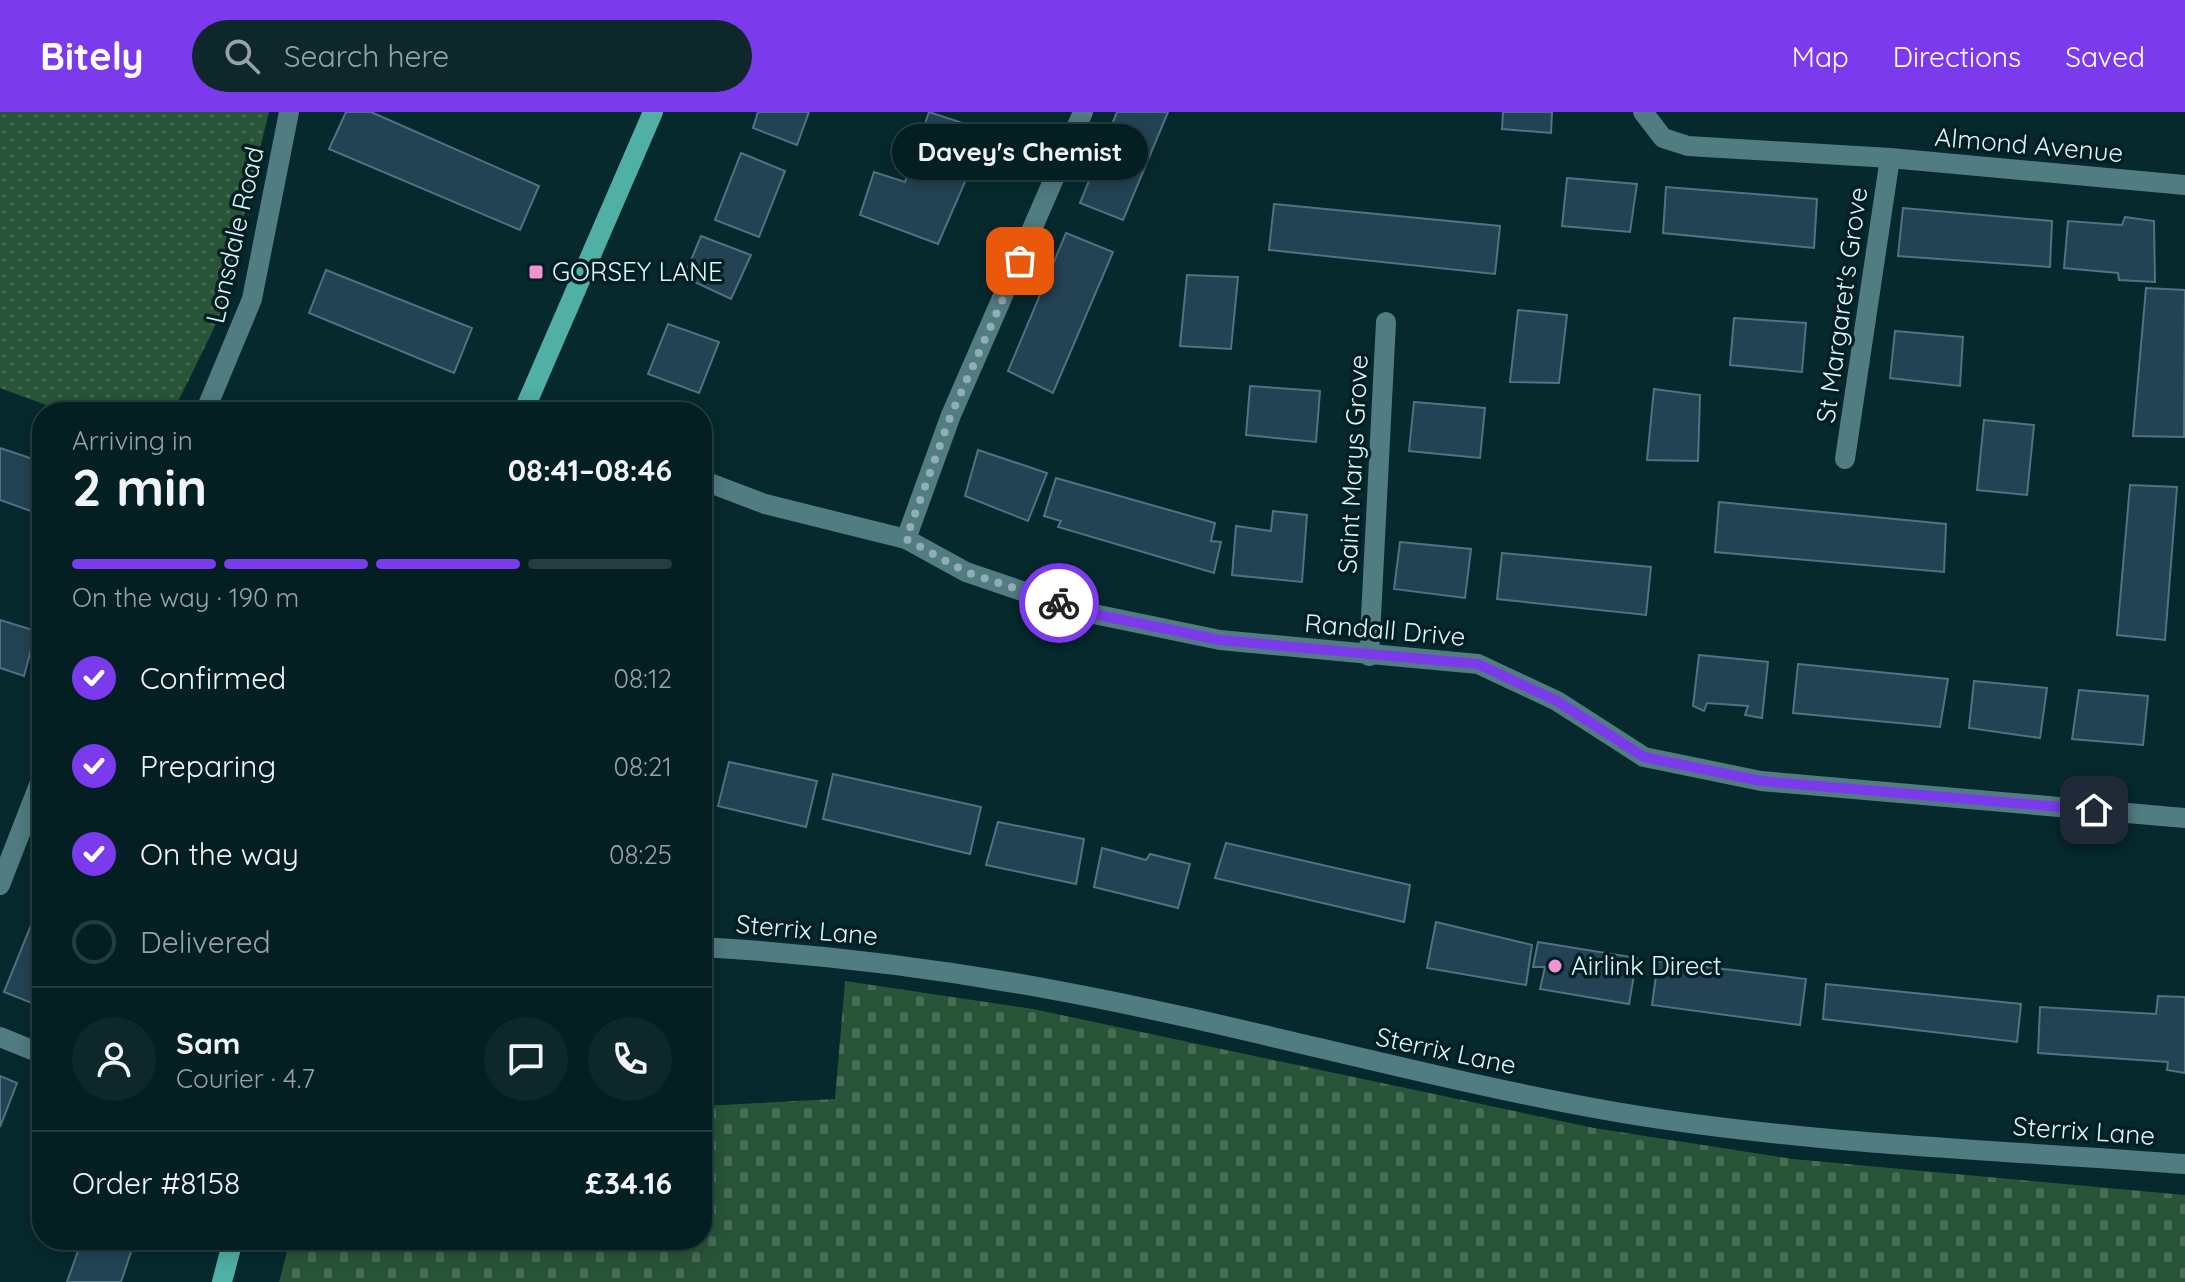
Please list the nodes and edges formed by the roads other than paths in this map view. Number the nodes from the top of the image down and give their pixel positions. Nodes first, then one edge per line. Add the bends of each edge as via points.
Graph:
1 (289, 112) edge
2 (653, 112) edge
3 (1083, 112) edge
4 (1643, 112) edge
5 (1890, 158) junction
6 (2185, 185) edge
7 (1386, 322) dead end
8 (209, 402) edge
9 (527, 402) edge
10 (1845, 459) dead end
11 (712, 484) edge
12 (906, 539) junction
13 (1369, 656) junction
14 (32, 803) edge
15 (2185, 818) edge
16 (0, 885) edge
17 (712, 948) edge
18 (0, 1037) edge
19 (32, 1050) edge
20 (2185, 1164) edge
21 (230, 1250) edge
22 (222, 1282) edge

1 - 8 street, Lonsdale Road via 252,299
2 - 9 main road
3 - 12 street via 951,415
4 - 5 street, Almond Avenue via 1663,138 1688,146
5 - 6 street, Almond Avenue
5 - 10 street, St Margaret's Grove
7 - 13 street, Saint Marys Grove
11 - 12 street, Randall Drive via 765,504
12 - 13 street, Randall Drive via 966,572 1084,612 1220,640
13 - 15 street, Randall Drive via 1478,664 1557,701 1644,757 1761,781
14 - 16 street
17 - 20 street, Sterrix Lane via 861,959 1054,990 1432,1076 1622,1113 1743,1130
18 - 19 street
21 - 22 main road

